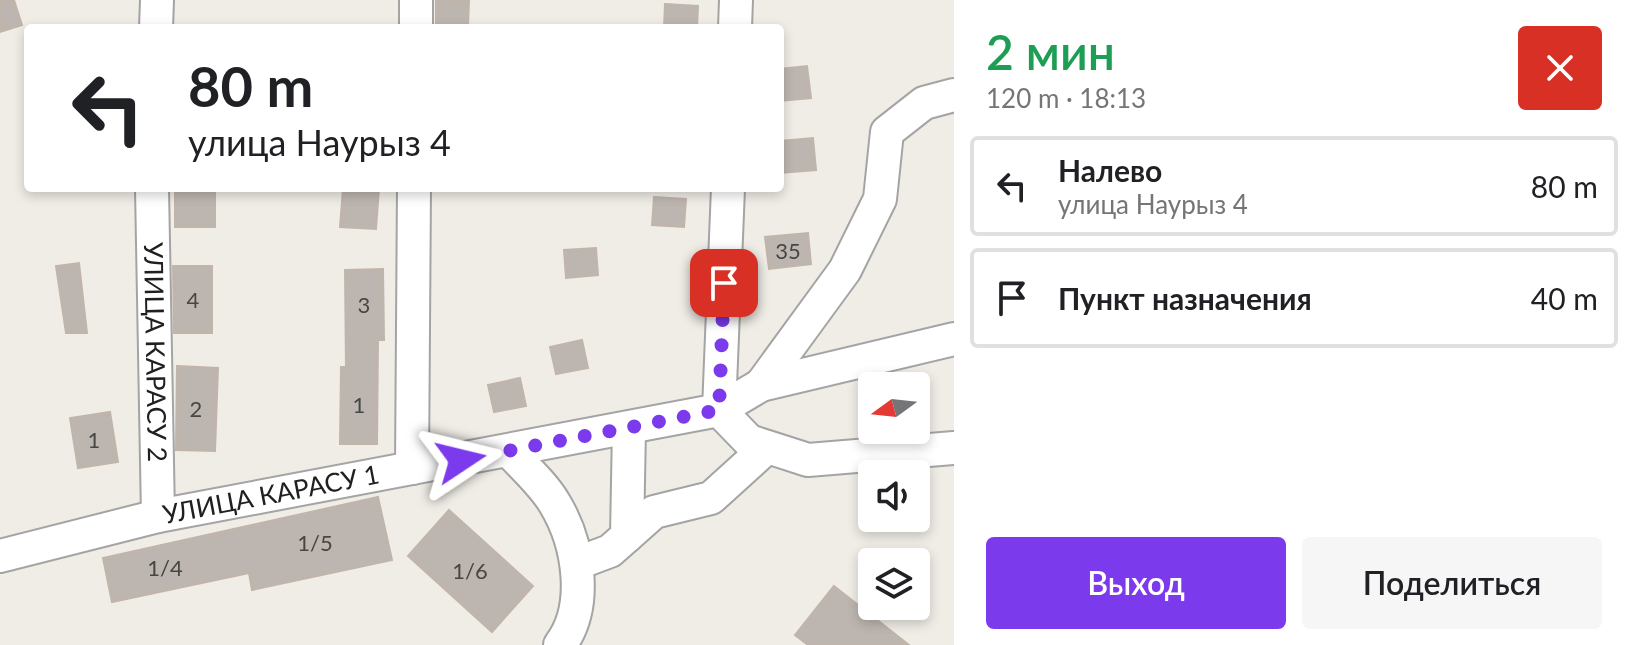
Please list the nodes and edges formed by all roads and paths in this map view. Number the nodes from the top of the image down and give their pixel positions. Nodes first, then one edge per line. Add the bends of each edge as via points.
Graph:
1 (157, 0) edge
2 (416, 0) edge
3 (736, 0) edge
4 (156, 24) edge
5 (416, 24) edge
6 (735, 24) edge
7 (954, 95) edge
8 (152, 192) edge
9 (414, 192) edge
10 (728, 192) edge
11 (954, 339) edge
12 (761, 385) junction
13 (719, 410) junction
14 (629, 428) junction
15 (954, 448) edge
16 (765, 449) junction
17 (510, 452) junction
18 (412, 468) junction
19 (158, 516) junction
20 (627, 536) junction
21 (0, 556) edge
22 (578, 563) junction
23 (560, 645) edge

1 - 4 street
2 - 5 street
3 - 6 street
7 - 12 street via 924,103 887,132 880,199 845,270
8 - 19 street, УЛИЦА КАРАСУ 2
9 - 18 street
10 - 13 street
11 - 12 street
12 - 13 street, УЛИЦА КАРАСУ 1
13 - 14 street, УЛИЦА КАРАСУ 1
13 - 16 street via 749,441
14 - 17 street, УЛИЦА КАРАСУ 1
14 - 20 street
15 - 16 street via 808,460
16 - 20 street via 711,498 654,512
17 - 18 street, УЛИЦА КАРАСУ 1
17 - 22 street via 555,504
18 - 19 street, УЛИЦА КАРАСУ 1
19 - 21 street, УЛИЦА КАРАСУ 1
20 - 22 street via 610,551
22 - 23 street via 572,629

